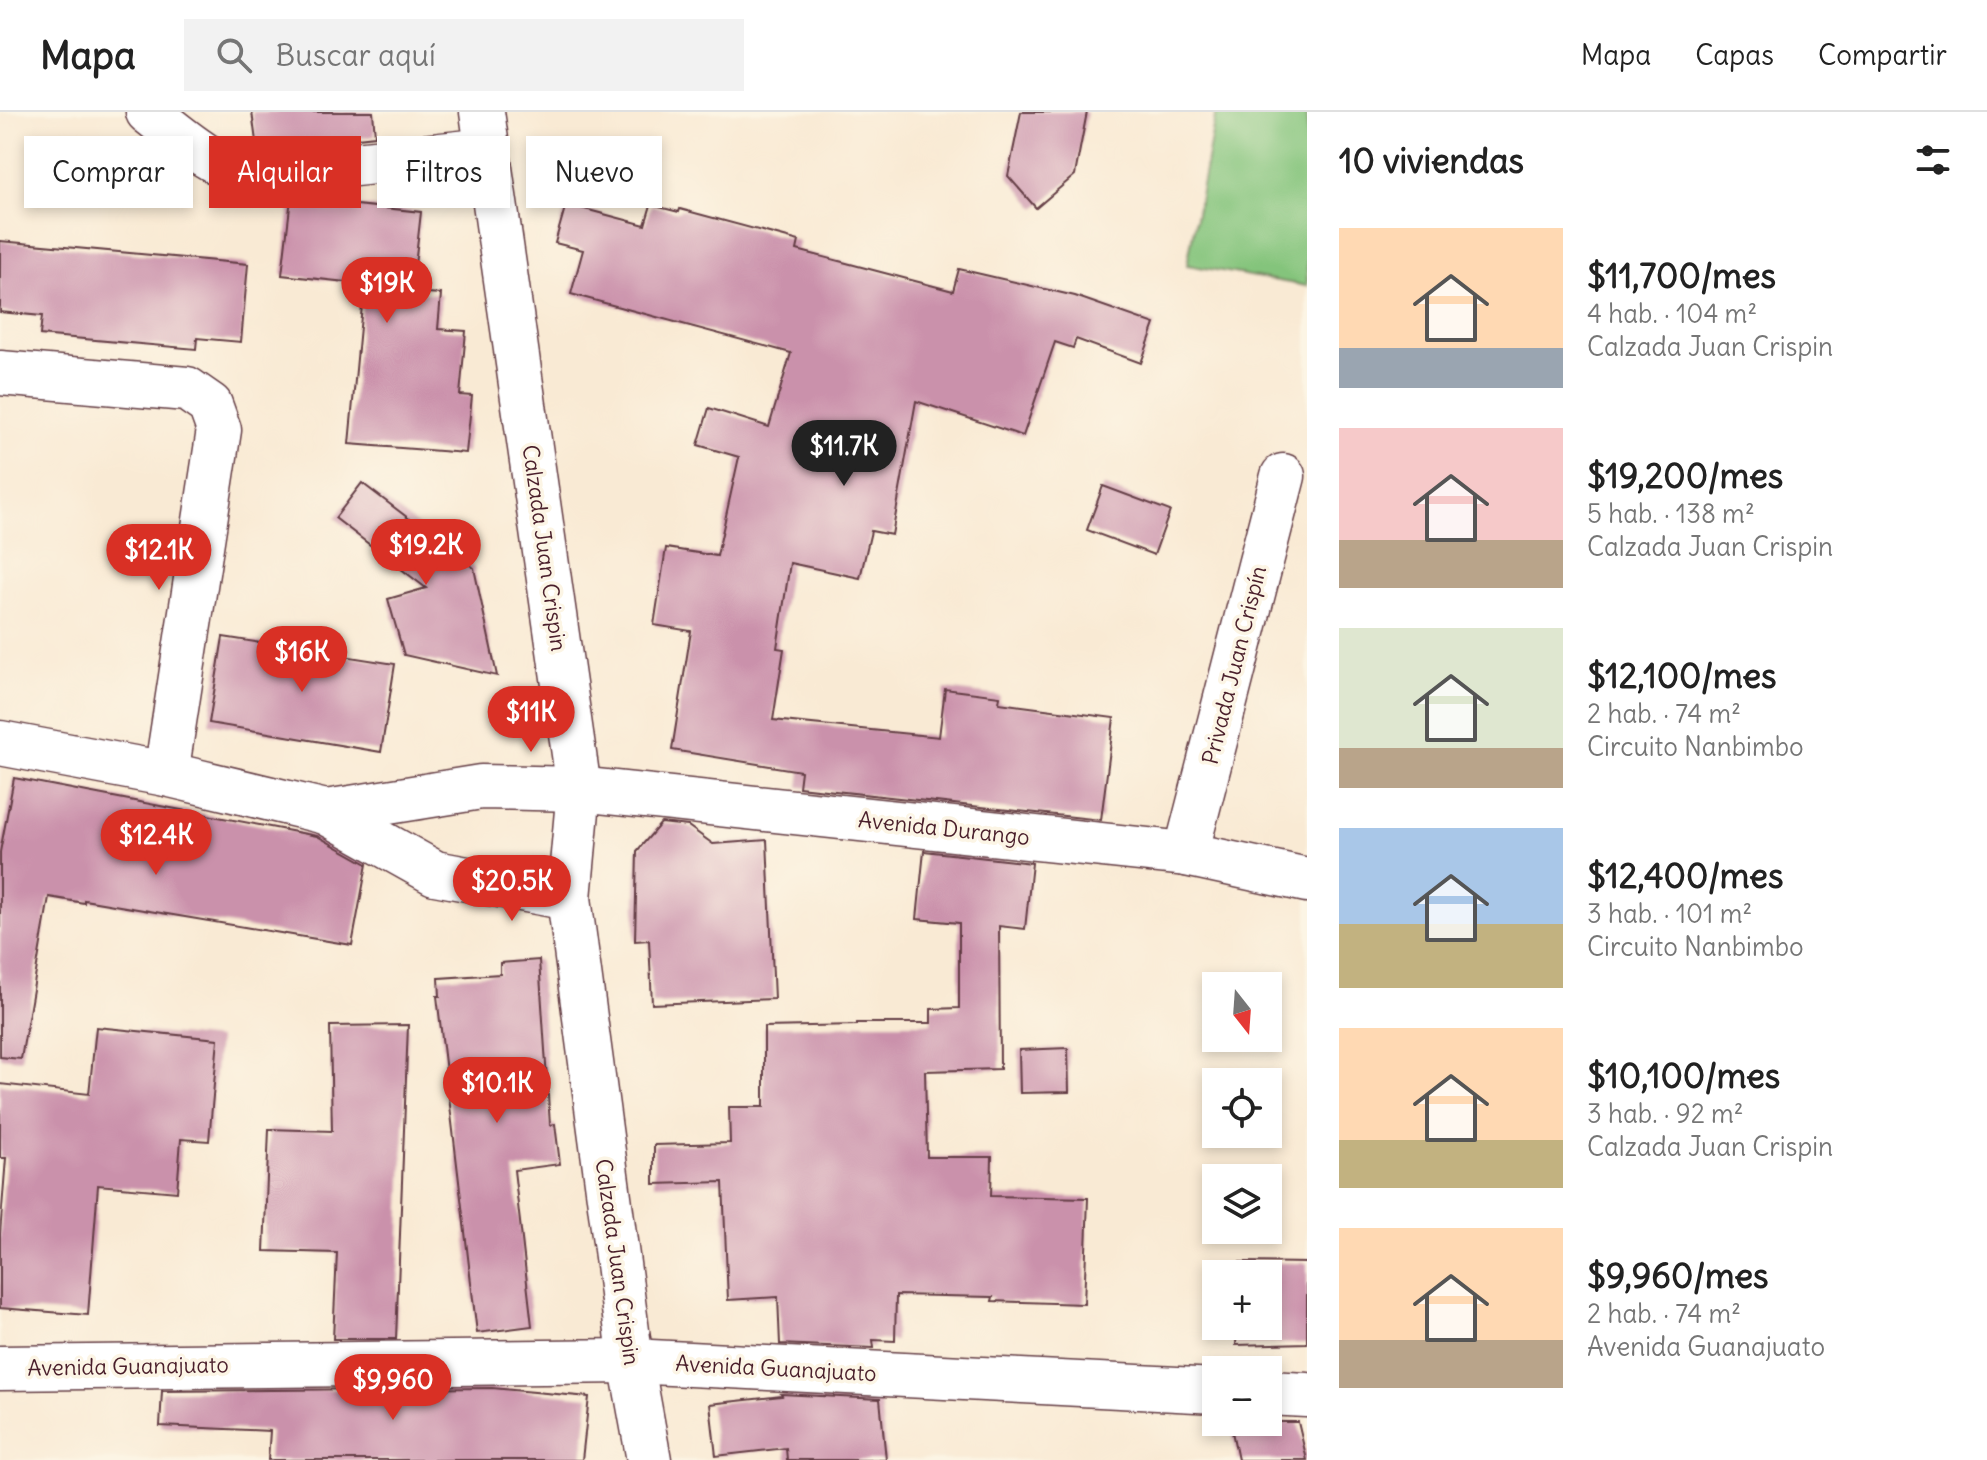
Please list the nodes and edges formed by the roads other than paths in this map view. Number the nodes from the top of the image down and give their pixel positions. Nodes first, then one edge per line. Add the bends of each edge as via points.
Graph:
1 (148, 112) edge
2 (485, 131) edge
3 (0, 373) edge
4 (1283, 476) dead end
5 (0, 743) edge
6 (166, 774) junction
7 (579, 789) junction
8 (326, 812) junction
9 (1186, 854) junction
10 (1307, 880) edge
11 (569, 898) junction
12 (631, 1361) junction
13 (0, 1368) edge
14 (1202, 1390) edge
15 (1282, 1394) edge
16 (1307, 1395) edge
17 (649, 1460) edge

1 - 2 street via 206,156 231,171 251,175
2 - 7 street, Calzada Juan Crispin
3 - 6 street via 187,389 210,405 219,430
4 - 9 street, Privada Juan Crispín
5 - 6 street
6 - 8 street
7 - 8 street, Avenida Durango via 481,787
7 - 9 street, Avenida Durango
7 - 11 street, Calzada Juan Crispin
8 - 11 street via 435,873
9 - 10 street, Avenida Durango
11 - 12 street, Calzada Juan Crispin
12 - 13 street, Avenida Guanajuato
12 - 14 street, Avenida Guanajuato
12 - 17 street, Calzada Juan Crispin
15 - 16 street

